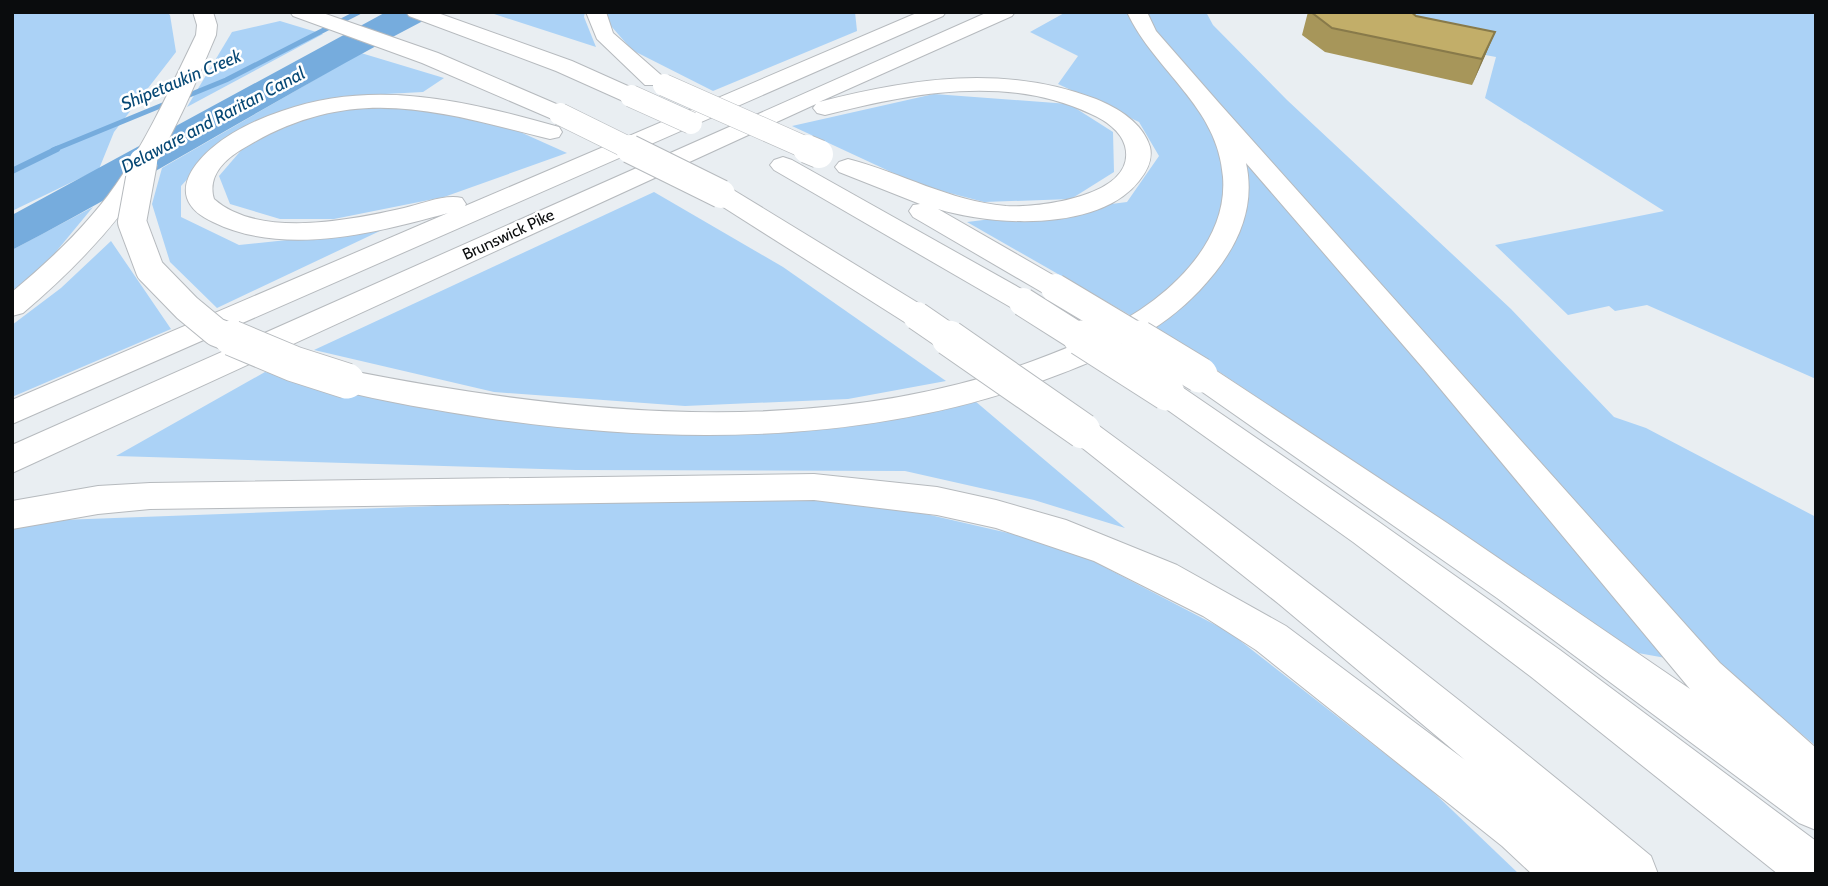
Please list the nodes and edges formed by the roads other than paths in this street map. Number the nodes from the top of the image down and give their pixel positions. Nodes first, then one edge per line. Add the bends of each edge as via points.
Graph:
1 (203, 12) edge
2 (300, 12) edge
3 (416, 12) edge
4 (596, 12) edge
5 (936, 12) edge
6 (962, 12) edge
7 (1005, 12) edge
8 (1137, 12) edge
9 (874, 16) dead end
10 (477, 20) edge
11 (514, 25) dead end
12 (807, 68) junction
13 (659, 83) junction
14 (1211, 108) junction
15 (555, 123) junction
16 (744, 145) junction
17 (142, 162) junction
18 (578, 167) junction
19 (848, 167) junction
20 (21, 300) edge
21 (1183, 384) junction
22 (12, 413) edge
23 (12, 437) edge
24 (12, 460) edge
25 (12, 516) edge
26 (1816, 778) edge
27 (1816, 807) edge
28 (1816, 872) edge
29 (1569, 874) edge
30 (1633, 874) edge

1 - 17 highway via 206,35
2 - 15 highway via 430,58
3 - 10 highway
4 - 13 highway via 604,35
5 - 12 highway
6 - 23 highway, Brunswick Pike
7 - 16 highway, Brunswick Pike
8 - 14 highway via 1147,33
9 - 12 highway via 858,37
10 - 16 highway, bridge via 564,66
11 - 13 highway
12 - 18 highway
13 - 19 highway, bridge
14 - 17 highway, bridge via 1236,167 1233,216 1208,264 1160,311 1117,338 1055,367 996,387 821,418 678,423 513,411 347,381 294,364 216,332 150,270 132,222
14 - 26 highway via 1705,676
15 - 18 highway via 437,103 385,99 338,104 271,124 226,149 203,174 199,197 213,212 240,224 318,229 409,216
15 - 30 highway, bridge via 715,199 837,265 1083,431 1374,656
16 - 19 highway via 899,91 989,85 1047,91 1089,104 1121,123 1137,143 1139,155 1130,177 1100,198 1081,206 1030,214 956,208
16 - 21 highway, bridge via 1023,302
16 - 24 highway, Brunswick Pike
17 - 20 highway via 100,223
18 - 22 highway
19 - 21 highway, bridge via 1055,288
21 - 27 highway via 1372,489
21 - 28 highway via 1366,532
25 - 29 highway via 150,496 814,486 916,496 991,511 1116,553 1242,619 1519,830

